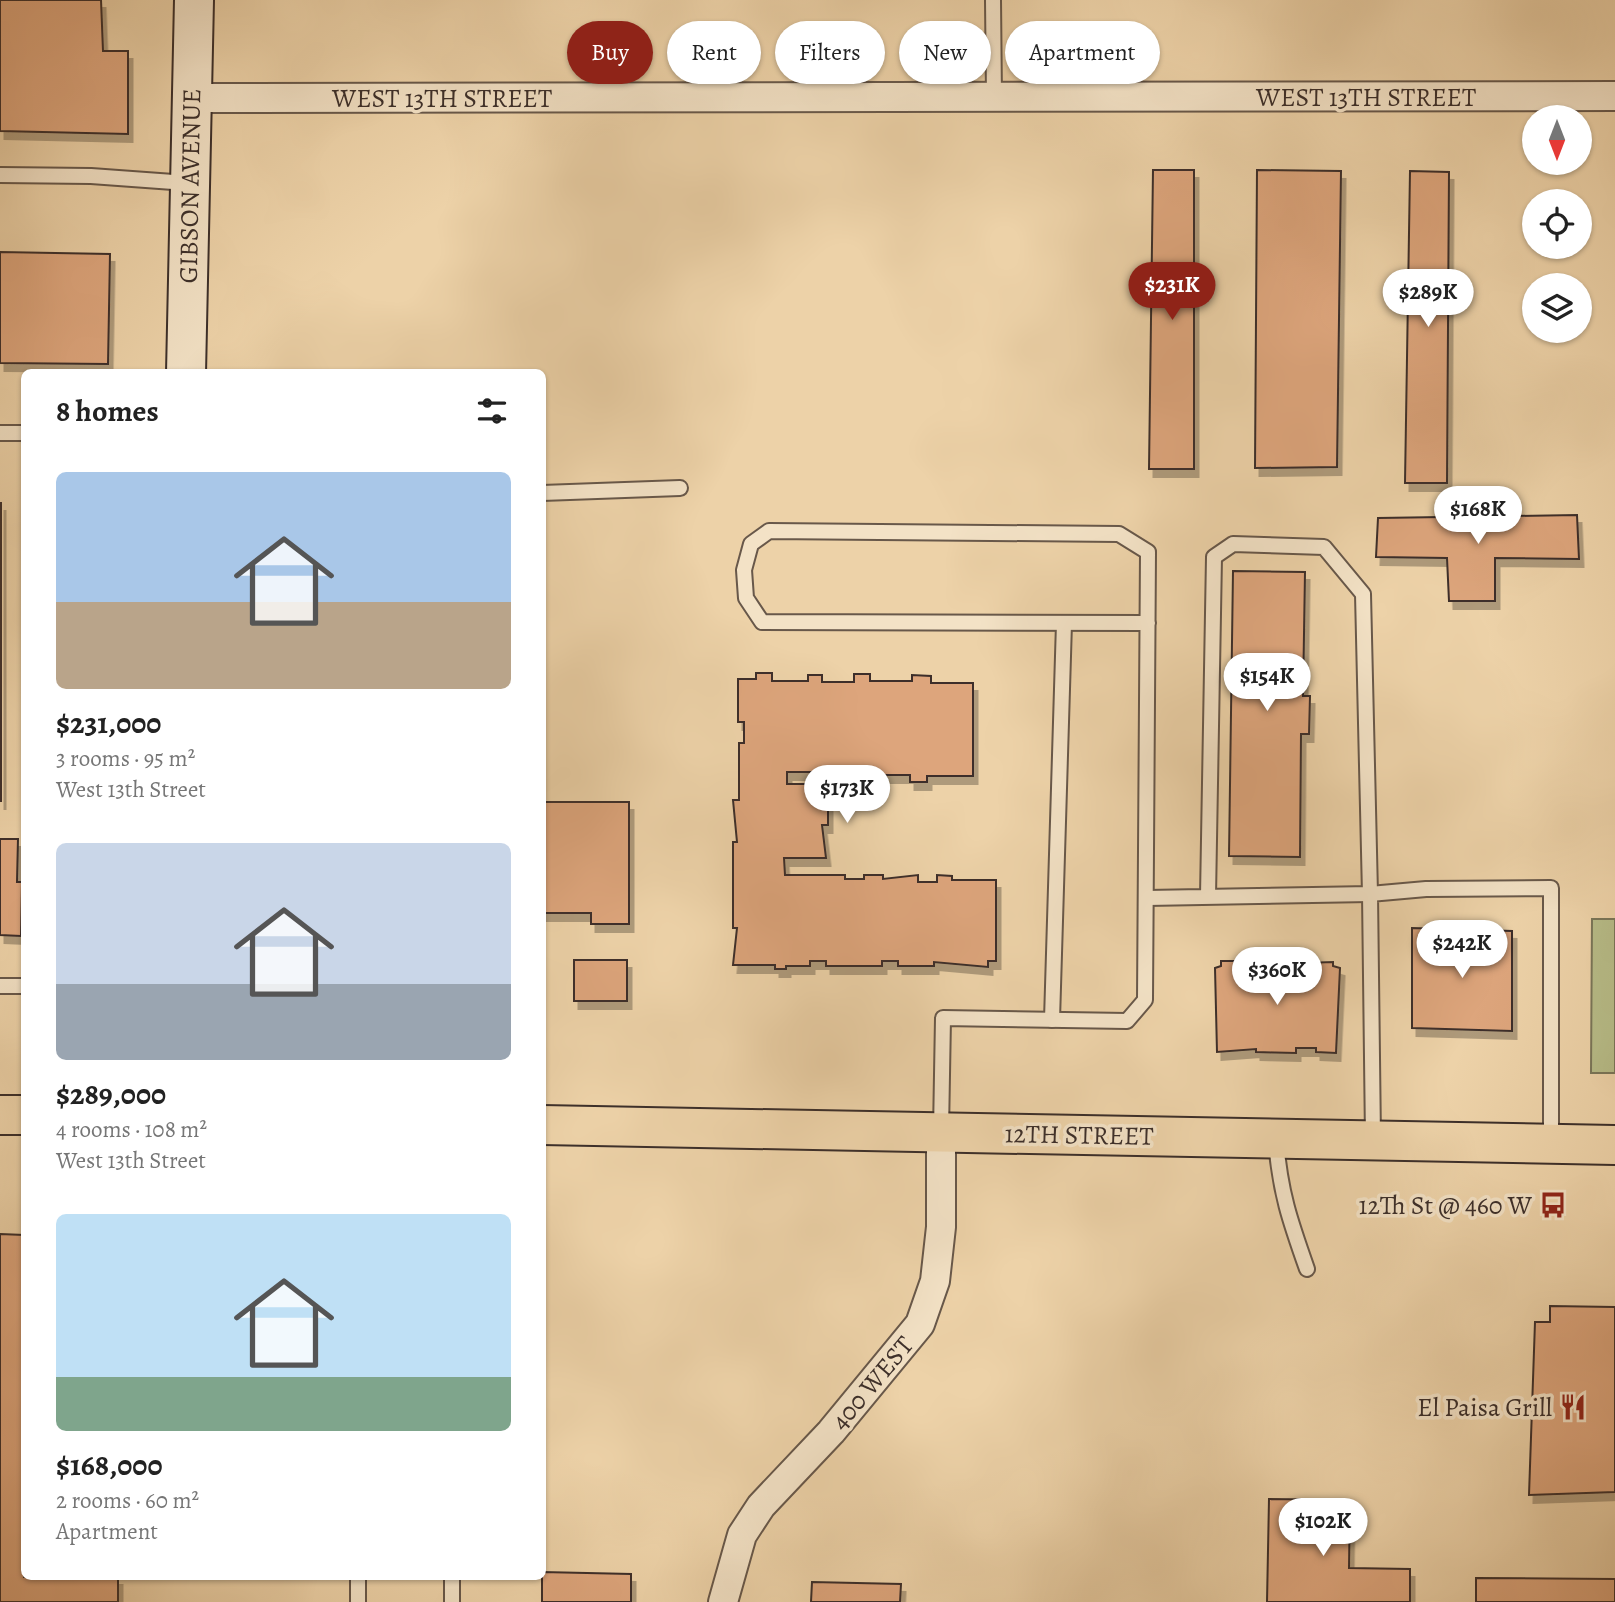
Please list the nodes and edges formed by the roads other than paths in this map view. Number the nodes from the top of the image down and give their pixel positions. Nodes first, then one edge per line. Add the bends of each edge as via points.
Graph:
1 (194, 0) edge
2 (993, 0) edge
3 (1615, 96) edge
4 (994, 97) junction
5 (192, 98) junction
6 (0, 175) edge
7 (191, 183) junction
8 (186, 369) edge
9 (0, 433) edge
10 (21, 433) edge
11 (680, 488) dead end
12 (546, 494) edge
13 (1065, 623) junction
14 (1148, 623) junction
15 (1370, 894) junction
16 (1208, 897) junction
17 (1147, 898) junction
18 (0, 985) edge
19 (21, 986) edge
20 (1052, 1020) junction
21 (0, 1115) edge
22 (21, 1115) edge
23 (546, 1125) edge
24 (941, 1132) junction
25 (1276, 1139) junction
26 (1373, 1141) junction
27 (1551, 1144) junction
28 (1615, 1145) edge
29 (1307, 1269) dead end
30 (358, 1580) edge
31 (452, 1580) edge
32 (358, 1602) edge
33 (452, 1602) edge
34 (723, 1602) edge

1 - 5 street, GIBSON AVENUE
2 - 4 lane
3 - 4 street, WEST 13TH STREET
4 - 5 street, WEST 13TH STREET
5 - 7 street, GIBSON AVENUE
6 - 7 lane
7 - 8 street, GIBSON AVENUE
9 - 10 lane
11 - 12 lane
13 - 14 lane
13 - 14 lane via 762,622 746,598 744,570 751,544 769,531 1119,534 1148,552
13 - 20 lane
14 - 17 lane
15 - 16 lane
15 - 16 lane via 1363,594 1324,547 1233,544 1214,557
15 - 26 lane
15 - 27 lane via 1550,888
16 - 17 lane
17 - 20 lane via 1145,1000 1127,1021
18 - 19 lane
20 - 24 lane via 943,1018
21 - 22 main road
23 - 24 main road, 12TH STREET
24 - 25 main road, 12TH STREET
24 - 34 street, 400 WEST via 941,1227 935,1281 920,1324 831,1432 761,1506 742,1535
25 - 26 main road, 12TH STREET
25 - 29 lane via 1284,1203
26 - 27 main road, 12TH STREET
27 - 28 main road, 12TH STREET
30 - 32 lane
31 - 33 lane

